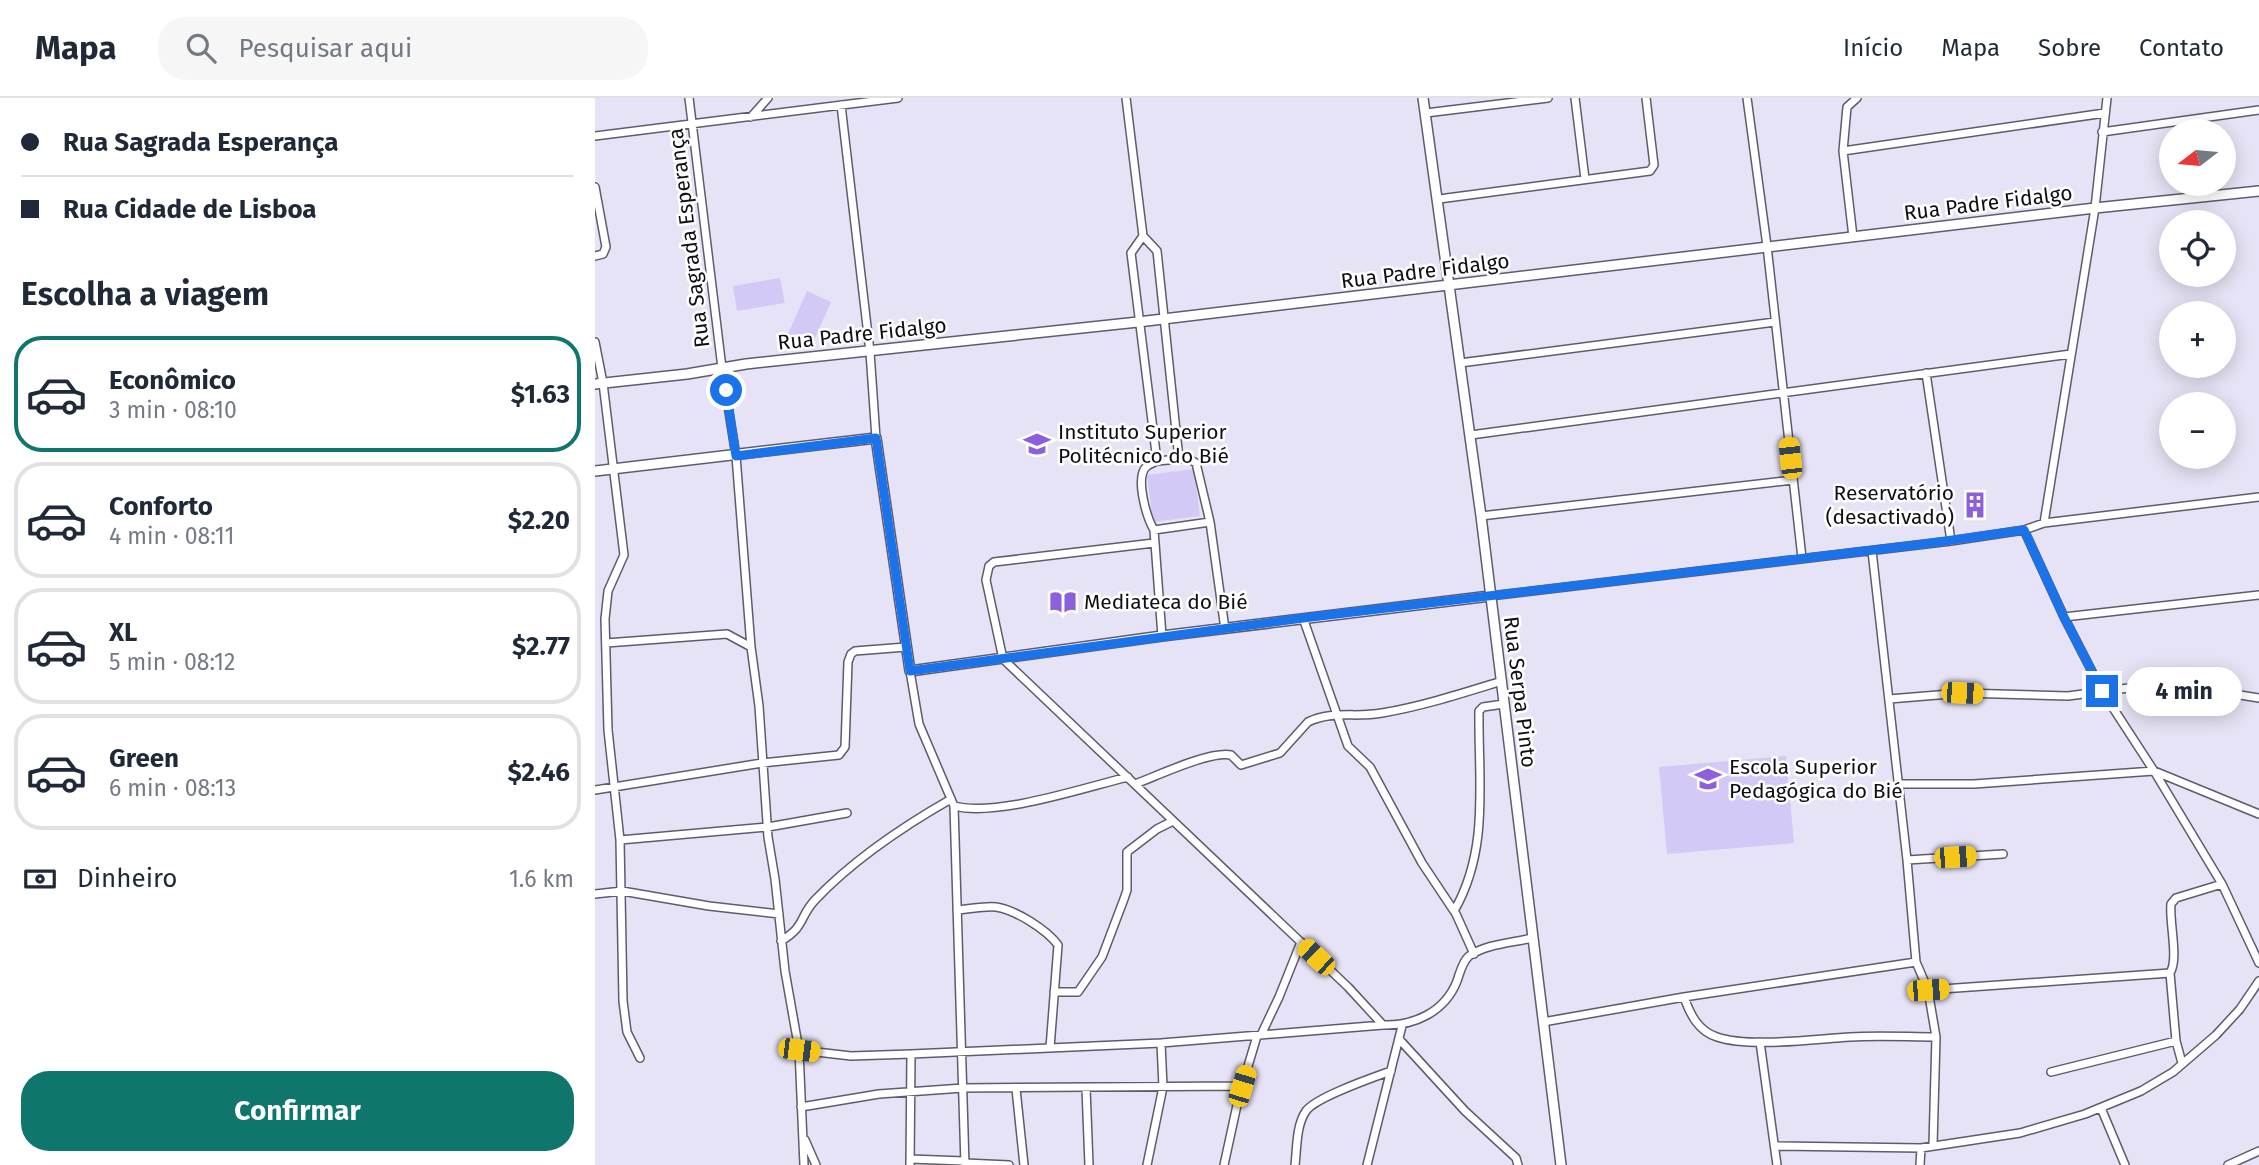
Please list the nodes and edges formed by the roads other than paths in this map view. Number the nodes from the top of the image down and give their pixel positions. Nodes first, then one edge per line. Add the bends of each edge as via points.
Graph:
1 (689, 98) edge
2 (768, 98) edge
3 (898, 98) edge
4 (1126, 98) edge
5 (1423, 98) edge
6 (1548, 98) edge
7 (1575, 98) edge
8 (1646, 98) edge
9 (1747, 98) edge
10 (1857, 98) edge
11 (2107, 98) edge
12 (841, 105) junction
13 (2259, 110) edge
14 (1426, 113) junction
15 (2105, 113) junction
16 (751, 117) junction
17 (693, 125) junction
18 (2102, 132) junction
19 (595, 136) edge
20 (1843, 151) junction
21 (1585, 179) junction
22 (595, 187) edge
23 (2259, 191) edge
24 (1439, 199) junction
25 (2095, 208) junction
26 (1143, 236) junction
27 (1853, 237) junction
28 (1767, 246) junction
29 (595, 256) edge
30 (1450, 285) junction
31 (1164, 319) junction
32 (1138, 322) junction
33 (1775, 322) junction
34 (595, 342) edge
35 (870, 352) junction
36 (2071, 354) junction
37 (1460, 363) junction
38 (722, 368) junction
39 (1926, 373) junction
40 (599, 383) edge
41 (1783, 394) junction
42 (1471, 435) junction
43 (876, 438) junction
44 (736, 456) junction
45 (1179, 459) junction
46 (1157, 461) junction
47 (614, 468) junction
48 (595, 471) edge
49 (1793, 480) junction
50 (2259, 497) edge
51 (1481, 516) junction
52 (1210, 522) junction
53 (2044, 523) junction
54 (1154, 530) junction
55 (2024, 530) junction
56 (1951, 541) junction
57 (1154, 543) junction
58 (1872, 551) junction
59 (1802, 558) junction
60 (2259, 595) edge
61 (1490, 596) junction
62 (2064, 617) junction
63 (1303, 618) junction
64 (1225, 629) junction
65 (1162, 636) junction
66 (606, 643) junction
67 (906, 647) junction
68 (751, 648) junction
69 (1003, 659) junction
70 (910, 671) junction
71 (1502, 681) junction
72 (2102, 691) junction
73 (2259, 698) edge
74 (1889, 699) junction
75 (1504, 704) junction
76 (1336, 714) junction
77 (762, 763) junction
78 (2154, 771) junction
79 (1128, 777) junction
80 (1135, 784) junction
81 (1899, 784) junction
82 (615, 786) junction
83 (595, 790) edge
84 (953, 803) junction
85 (847, 813) dead end
86 (2259, 814) edge
87 (1173, 821) junction
88 (768, 827) junction
89 (620, 841) junction
90 (2003, 854) dead end
91 (1907, 860) junction
92 (2222, 884) junction
93 (622, 891) junction
94 (595, 894) edge
95 (957, 910) junction
96 (1454, 911) junction
97 (779, 914) junction
98 (1532, 938) junction
99 (781, 941) junction
100 (1301, 942) junction
101 (1474, 954) junction
102 (1916, 962) junction
103 (2259, 963) edge
104 (2170, 974) junction
105 (2259, 981) edge
106 (1928, 990) junction
107 (1054, 992) junction
108 (1684, 998) junction
109 (1542, 1022) junction
110 (1383, 1025) junction
111 (1402, 1026) junction
112 (1259, 1035) junction
113 (1936, 1037) junction
114 (1399, 1039) junction
115 (2176, 1041) junction
116 (1760, 1042) junction
117 (1161, 1043) junction
118 (1050, 1048) junction
119 (799, 1050) junction
120 (960, 1051) junction
121 (911, 1054) junction
122 (639, 1058) dead end
123 (2182, 1063) junction
124 (1391, 1071) junction
125 (2051, 1072) dead end
126 (1242, 1086) junction
127 (1163, 1087) junction
128 (963, 1088) junction
129 (1086, 1088) junction
130 (1016, 1089) junction
131 (911, 1091) junction
132 (801, 1107) junction
133 (2101, 1108) junction
134 (803, 1137) junction
135 (1933, 1145) junction
136 (1775, 1146) junction
137 (1921, 1148) junction
138 (2259, 1151) edge
139 (910, 1162) edge
140 (965, 1163) edge
141 (804, 1165) edge
142 (816, 1165) edge
143 (1009, 1165) edge
144 (1024, 1165) edge
145 (1089, 1165) edge
146 (1147, 1165) edge
147 (1224, 1165) edge
148 (1295, 1165) edge
149 (1367, 1165) edge
150 (1518, 1165) edge
151 (1561, 1165) edge
152 (1777, 1165) edge
153 (1920, 1165) edge
154 (2125, 1165) edge
155 (2228, 1165) edge

1 - 17 street, Rua Sagrada Esperança
2 - 16 street
3 - 12 street
4 - 26 street
5 - 14 street, Rua Serpa Pinto
6 - 14 street
7 - 21 street
8 - 21 street via 1653,169
9 - 28 street
10 - 20 street via 1847,107
11 - 15 street
12 - 16 street
12 - 35 street
13 - 18 street
14 - 24 street, Rua Serpa Pinto
15 - 18 street
15 - 20 street
16 - 17 street
17 - 19 street
17 - 38 street, Rua Sagrada Esperança
18 - 25 street
20 - 27 street
21 - 24 street
22 - 29 street via 605,247 603,254
23 - 25 street, Rua Padre Fidalgo
24 - 30 street, Rua Serpa Pinto
25 - 27 street, Rua Padre Fidalgo
25 - 36 street
26 - 31 street via 1157,251
26 - 32 street via 1131,253
27 - 28 street, Rua Padre Fidalgo
28 - 30 street, Rua Padre Fidalgo
28 - 33 street
30 - 31 street, Rua Padre Fidalgo
30 - 37 street, Rua Serpa Pinto
31 - 32 street, Rua Padre Fidalgo
31 - 45 street
32 - 35 street, Rua Padre Fidalgo
32 - 46 street
33 - 37 street
33 - 41 street
34 - 40 street
35 - 38 street, Rua Padre Fidalgo
35 - 43 street
36 - 39 street
36 - 53 street
37 - 42 street, Rua Serpa Pinto
38 - 40 street, Rua Padre Fidalgo
38 - 44 street, Rua Sagrada Esperança
39 - 41 street
39 - 56 street
40 - 47 street
41 - 42 street
41 - 49 street
42 - 51 street, Rua Serpa Pinto
43 - 44 street
43 - 67 street
44 - 47 street
44 - 68 street, Rua Sagrada Esperança
45 - 46 street
45 - 52 street via 1196,463
46 - 54 street via 1145,467 1141,476 1145,510
47 - 48 street
47 - 66 street via 624,555 608,591
49 - 51 street
49 - 59 street
50 - 53 street
51 - 61 street, Rua Serpa Pinto
52 - 54 street
52 - 64 street
53 - 55 street
54 - 57 street
55 - 56 street
55 - 62 street
56 - 58 street
57 - 65 street
57 - 69 street via 994,562 986,580
58 - 59 street
58 - 74 street
59 - 61 street
60 - 62 street
61 - 63 street
61 - 71 street, Rua Serpa Pinto
62 - 72 street
63 - 64 street
63 - 76 street
64 - 65 street
65 - 69 street
66 - 68 street via 727,634
66 - 82 street
67 - 70 street
67 - 77 street via 851,654 843,753
68 - 77 street, Rua Sagrada Esperança
69 - 70 street
69 - 79 street
70 - 84 street via 919,724
71 - 75 street, Rua Serpa Pinto
71 - 76 street via 1384,713
72 - 73 street via 2189,680 2203,689
72 - 74 street via 2068,696 1962,693
72 - 78 street
74 - 81 street
75 - 96 street via 1479,711 1479,840 1467,889
75 - 98 street, Rua Serpa Pinto
76 - 80 street via 1308,722 1271,758 1241,765 1223,754
76 - 96 street via 1348,746 1370,766 1422,863
77 - 82 street
77 - 88 street, Rua Sagrada Esperança
78 - 81 street via 1973,784
78 - 86 street
78 - 92 street
79 - 80 street
79 - 84 street via 1003,807 982,810
80 - 87 street
81 - 91 street
82 - 83 street
82 - 89 street
84 - 95 street
84 - 99 street via 918,818 864,856 814,901 798,929
85 - 88 street
87 - 100 street
87 - 107 street via 1127,852 1127,890 1102,957 1078,992
88 - 89 street
88 - 97 street, Rua Sagrada Esperança
89 - 93 street
90 - 91 street
91 - 102 street
92 - 103 street
92 - 104 street via 2176,898 2171,904
93 - 94 street
93 - 97 street
93 - 122 street via 623,1001 627,1031
95 - 107 street via 997,907 1047,931 1059,947
95 - 120 street
96 - 101 street
97 - 99 street, Rua Sagrada Esperança
98 - 101 street
98 - 109 street, Rua Serpa Pinto
99 - 119 street, Rua Sagrada Esperança
100 - 110 street
100 - 112 street
101 - 111 street via 1463,963 1449,996 1435,1011
102 - 106 street
102 - 108 street
104 - 106 street
104 - 115 street
105 - 123 street via 2216,1035
106 - 113 street
107 - 118 street
108 - 109 street
108 - 116 street via 1705,1031 1717,1037
109 - 151 street, Rua Serpa Pinto
110 - 111 street
110 - 112 street
111 - 114 street
112 - 117 street
112 - 126 street
113 - 116 street
113 - 135 street
114 - 124 street
114 - 150 street
115 - 123 street
115 - 125 street
116 - 136 street
117 - 118 street
117 - 127 street
118 - 120 street
119 - 121 street via 851,1056
119 - 132 street, Rua Sagrada Esperança
120 - 121 street
120 - 128 street
121 - 131 street
123 - 133 street via 2162,1080
124 - 148 street via 1306,1111
124 - 149 street
126 - 127 street
126 - 147 street
127 - 129 street
127 - 146 street
128 - 130 street
128 - 131 street
128 - 140 street
129 - 130 street
129 - 145 street
130 - 144 street
131 - 132 street
131 - 139 street
132 - 134 street, Rua Sagrada Esperança
133 - 135 street via 2019,1133
133 - 154 street
134 - 141 street, Rua Sagrada Esperança
134 - 142 street
135 - 137 street
136 - 137 street
136 - 152 street
137 - 153 street
138 - 155 street
139 - 140 street
140 - 143 street

